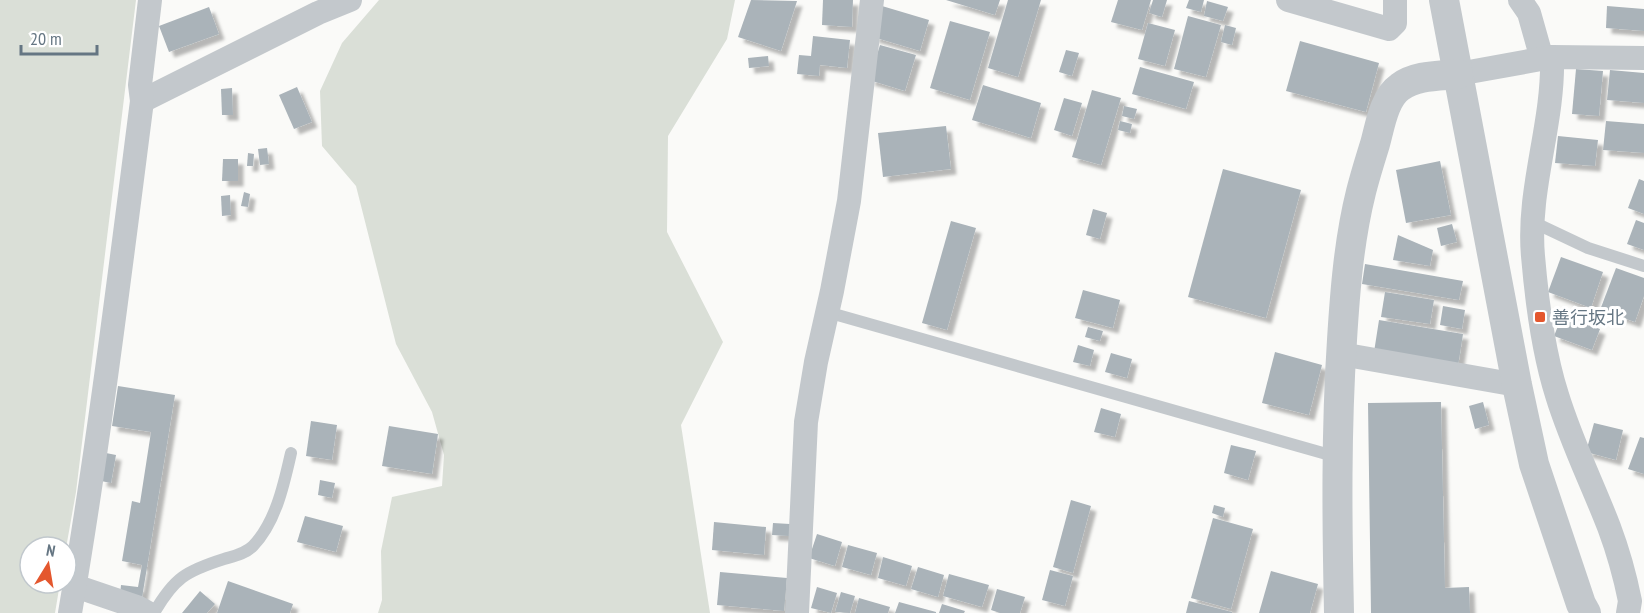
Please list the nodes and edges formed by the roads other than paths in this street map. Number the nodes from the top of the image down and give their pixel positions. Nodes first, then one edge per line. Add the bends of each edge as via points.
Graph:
1 (150, 0) edge
2 (350, 0) edge
3 (872, 0) edge
4 (1288, 0) edge
5 (1395, 0) edge
6 (1444, 0) edge
7 (1520, 0) edge
8 (1547, 58) junction
9 (1644, 58) edge
10 (1458, 74) junction
11 (142, 101) junction
12 (1533, 222) junction
13 (1644, 266) edge
14 (827, 312) junction
15 (1341, 354) junction
16 (1517, 385) junction
17 (291, 453) dead end
18 (1337, 457) junction
19 (78, 568) edge
20 (78, 587) edge
21 (73, 595) edge
22 (70, 613) edge
23 (148, 613) edge
24 (154, 613) edge
25 (797, 613) edge
26 (1340, 613) edge
27 (1586, 613) edge
28 (1628, 613) edge

1 - 11 street via 140,85
2 - 11 street
3 - 14 street via 849,201
4 - 5 street via 1389,29 1395,23
6 - 10 street
7 - 8 street
8 - 9 street
8 - 10 street
8 - 12 street via 1552,80
10 - 15 street via 1420,78 1400,87 1390,98 1353,230
10 - 16 street
11 - 19 street
12 - 13 lane via 1588,248
12 - 28 street via 1533,254 1546,350 1557,395 1610,528 1630,601
14 - 18 lane
14 - 25 street via 806,422
15 - 16 street
15 - 18 street
16 - 27 street via 1534,464
17 - 24 lane via 282,491 253,546 181,577
18 - 26 street
20 - 23 street
21 - 22 street

